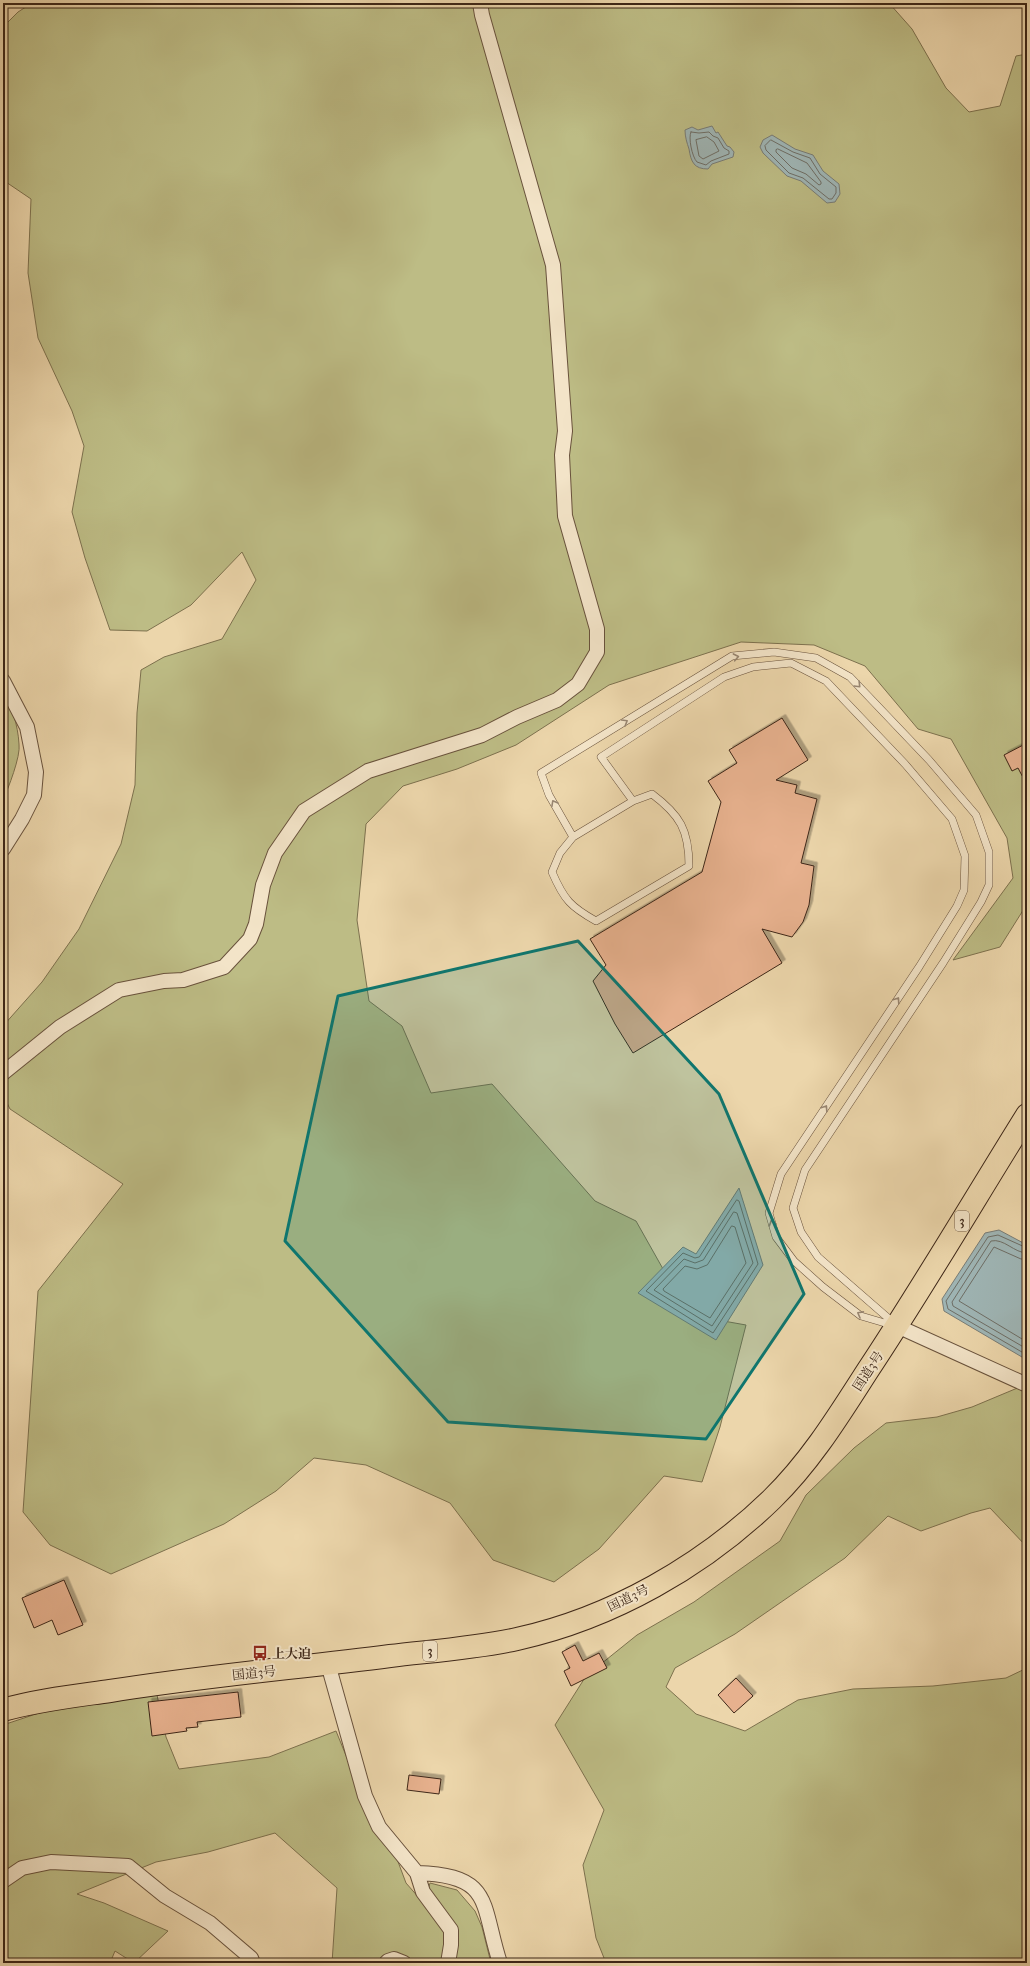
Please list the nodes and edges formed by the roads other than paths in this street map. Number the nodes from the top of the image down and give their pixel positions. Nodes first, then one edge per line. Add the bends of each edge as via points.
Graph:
1 (480, 3) edge
2 (3, 681) edge
3 (633, 801) junction
4 (573, 837) junction
5 (3, 849) edge
6 (3, 1073) edge
7 (1027, 1115) edge
8 (897, 1326) junction
9 (1027, 1384) edge
10 (328, 1664) junction
11 (3, 1710) edge
12 (417, 1873) junction
13 (3, 1881) edge
14 (254, 1963) edge
15 (386, 1963) edge
16 (404, 1963) edge
17 (448, 1963) edge
18 (500, 1963) edge

1 - 6 street via 553,265 566,431 562,455 565,516 598,630 597,652 578,684 557,700 482,735 368,771 304,811 276,853 263,885 256,924 250,939 224,967 183,980 119,990 60,1028
2 - 5 street via 27,727 36,772 34,795
3 - 4 lane
3 - 4 lane via 652,794 671,808 684,827 689,850 689,866 596,921 576,910 561,893 552,872 560,853
8 -> 3 lane via 861,1316 823,1287 794,1261 776,1237 769,1213 781,1174 957,906 964,890 965,856 952,819 905,764 826,681 791,663 753,668 724,677 601,757
4 -> 8 lane via 549,795 542,773 732,656 774,652 816,658 850,677 929,760 976,815 989,852 989,885 943,963 805,1170 793,1208 801,1232 818,1256
7 - 8 highway, 国道3号 / 3
8 - 9 street
8 - 10 highway, 国道3号 / 3 via 830,1429 774,1497 744,1525 703,1556 646,1591 565,1625 517,1639
10 - 11 highway, 国道3号 / 3 via 151,1684
10 - 12 street via 365,1796 379,1827
12 - 17 street via 424,1892 451,1930
12 - 18 street via 464,1881 476,1890 485,1905
13 - 14 street via 22,1868 51,1862 128,1866 165,1896 210,1923
15 - 16 street via 394,1959

